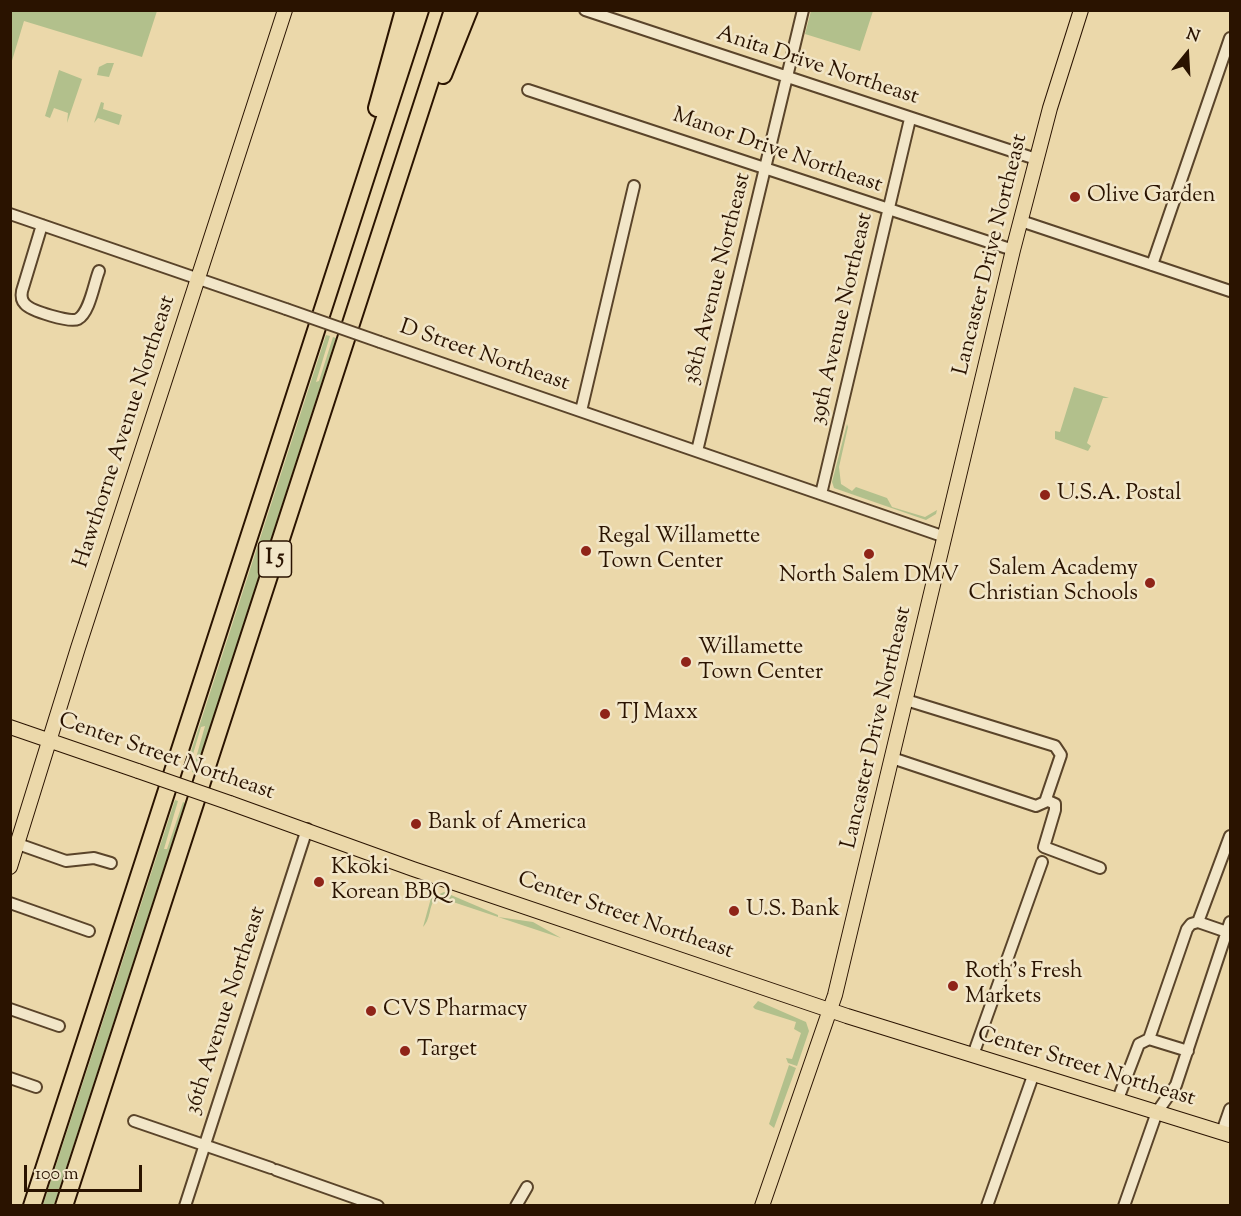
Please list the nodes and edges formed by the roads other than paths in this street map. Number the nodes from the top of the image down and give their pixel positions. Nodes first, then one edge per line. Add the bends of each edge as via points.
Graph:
1 (285, 10) edge
2 (404, 10) edge
3 (420, 10) edge
4 (453, 10) edge
5 (469, 10) edge
6 (585, 10) edge
7 (803, 10) edge
8 (1081, 10) edge
9 (1230, 38) edge
10 (785, 78) junction
11 (528, 90) dead end
12 (910, 119) junction
13 (413, 135) junction
14 (1036, 159) junction
15 (766, 168) junction
16 (634, 186) dead end
17 (889, 210) junction
18 (10, 214) edge
19 (1021, 221) junction
20 (42, 225) junction
21 (1013, 250) junction
22 (1152, 264) junction
23 (99, 271) dead end
24 (197, 279) junction
25 (330, 291) junction
26 (1230, 291) edge
27 (581, 411) junction
28 (697, 451) junction
29 (821, 494) junction
30 (945, 537) junction
31 (906, 700) junction
32 (10, 727) edge
33 (50, 740) junction
34 (892, 758) junction
35 (1043, 803) junction
36 (307, 829) junction
37 (1230, 836) edge
38 (18, 844) junction
39 (1042, 862) dead end
40 (111, 863) dead end
41 (10, 867) edge
42 (1100, 868) dead end
43 (10, 903) edge
44 (1198, 922) junction
45 (1229, 927) edge
46 (89, 931) dead end
47 (10, 1009) edge
48 (831, 1011) junction
49 (59, 1026) dead end
50 (1149, 1039) junction
51 (1188, 1051) junction
52 (973, 1055) junction
53 (1034, 1073) junction
54 (10, 1078) edge
55 (36, 1087) dead end
56 (1118, 1099) junction
57 (1230, 1109) edge
58 (1157, 1112) junction
59 (134, 1121) dead end
60 (1226, 1134) edge
61 (204, 1145) junction
62 (527, 1187) dead end
63 (377, 1205) edge
64 (32, 1206) edge
65 (64, 1206) edge
66 (185, 1206) edge
67 (516, 1206) edge
68 (762, 1206) edge
69 (987, 1206) edge
70 (1124, 1206) edge

1 - 24 main road, Hawthorne Avenue Northeast
2 - 25 highway, I 5 via 347,212
3 - 25 highway, I 5
4 - 13 highway, I 5
5 - 13 highway
6 - 10 street, Anita Drive Northeast
7 - 10 street, 38th Avenue Northeast
8 - 14 main road, Lancaster Drive Northeast
9 - 22 street
10 - 12 street, Anita Drive Northeast
10 - 15 street, 38th Avenue Northeast
11 - 15 street, Manor Drive Northeast
12 - 14 street, Anita Drive Northeast
12 - 17 street, 39th Avenue Northeast
13 - 65 highway, I 5
14 - 19 main road, Lancaster Drive Northeast
15 - 17 street, Manor Drive Northeast
15 - 28 street, 38th Avenue Northeast
16 - 27 street
17 - 21 street, Manor Drive Northeast
17 - 29 street, 39th Avenue Northeast
18 - 20 street, D Street Northeast
19 - 21 main road, Lancaster Drive Northeast
19 - 22 street
20 - 23 street via 21,291 26,306 67,321 77,319 83,314
20 - 24 street, D Street Northeast
21 - 30 main road, Lancaster Drive Northeast
22 - 26 street
24 - 27 street, D Street Northeast, bridge
24 - 33 main road, Hawthorne Avenue Northeast
25 - 64 highway, I 5
27 - 28 street, D Street Northeast
28 - 29 street, D Street Northeast
29 - 30 street, D Street Northeast
30 - 31 main road, Lancaster Drive Northeast
31 - 34 main road, Lancaster Drive Northeast
31 - 35 street via 1055,746 1061,755
32 - 33 main road, Center Street Northeast
33 - 36 main road, Center Street Northeast, bridge
33 - 38 main road, Hawthorne Avenue Northeast
34 - 35 street via 1036,806
34 - 48 main road, Lancaster Drive Northeast
35 - 42 street via 1054,804 1055,810 1044,847
36 - 48 main road, Center Street Northeast
36 - 61 street, 36th Avenue Northeast
37 - 44 street
38 - 40 street via 66,861 94,858
38 - 41 main road, Hawthorne Avenue Northeast
39 - 52 street
43 - 46 street
44 - 45 street
44 - 50 street via 1187,929
45 - 51 street
47 - 49 street
48 - 52 main road, Center Street Northeast
48 - 68 main road, Lancaster Drive Northeast
50 - 51 street
50 - 56 street via 1139,1044
51 - 58 street via 1173,1092
52 - 53 main road, Center Street Northeast
53 - 56 main road, Center Street Northeast
53 - 69 street
54 - 55 street
56 - 58 main road, Center Street Northeast
57 - 60 street
58 - 60 main road, Center Street Northeast
58 - 70 street
59 - 61 street
61 - 63 street
61 - 66 street, 36th Avenue Northeast
62 - 67 street

